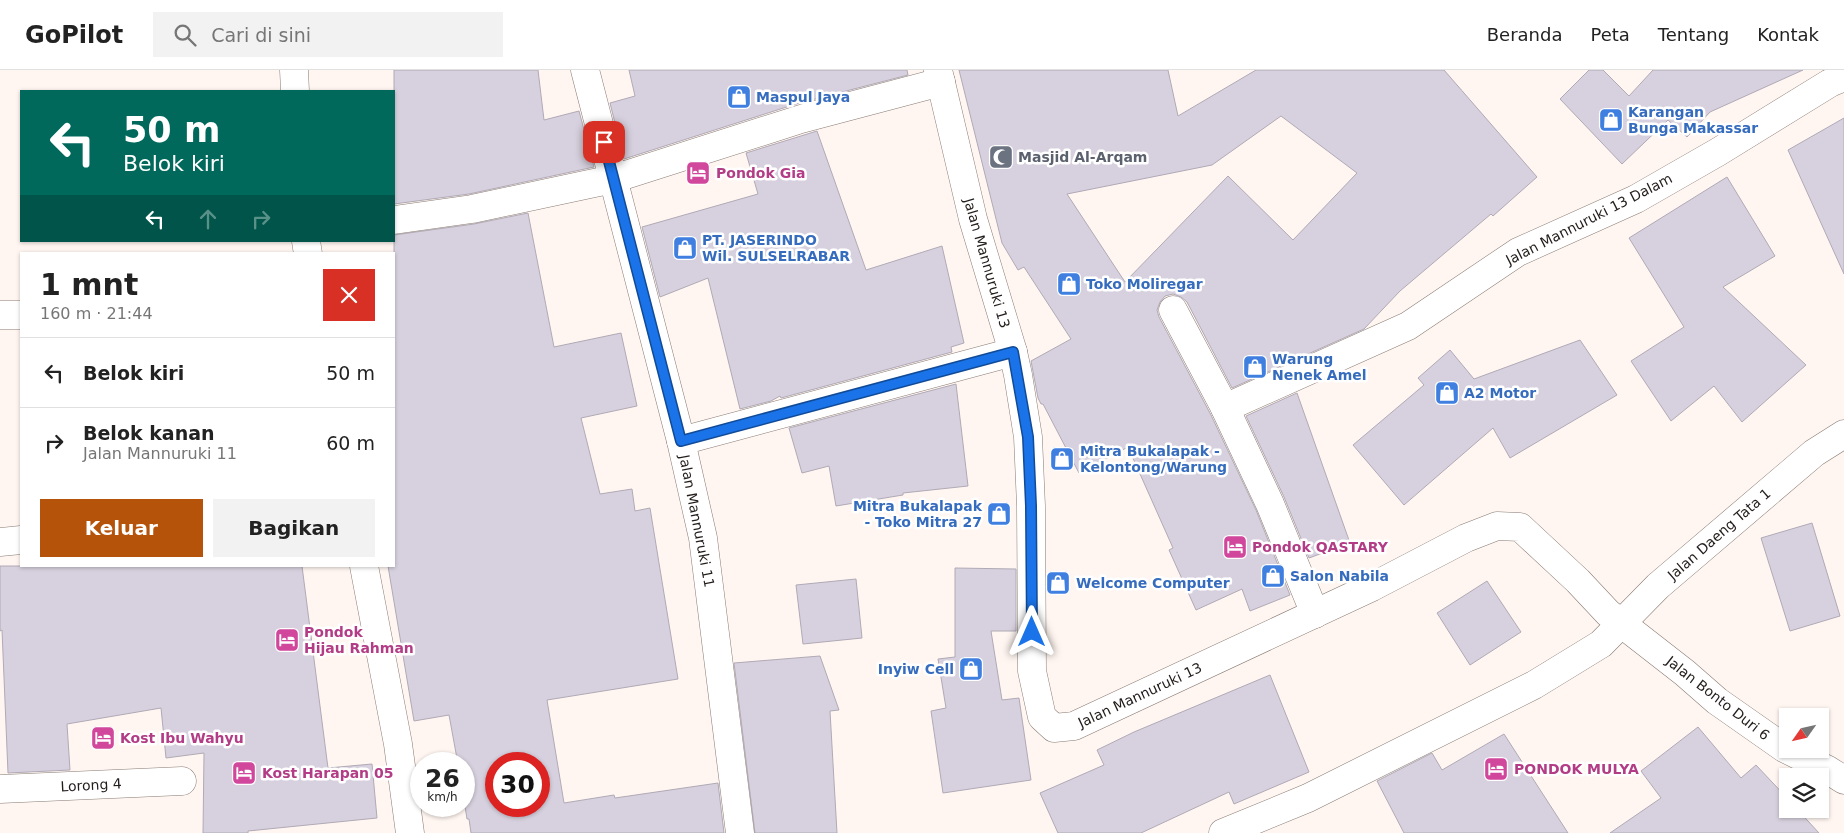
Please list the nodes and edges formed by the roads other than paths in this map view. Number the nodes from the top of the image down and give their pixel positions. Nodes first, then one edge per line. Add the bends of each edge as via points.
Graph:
1 (294, 70) edge
2 (585, 70) edge
3 (939, 76) edge
4 (1844, 77) edge
5 (295, 90) edge
6 (613, 179) junction
7 (395, 220) edge
8 (1173, 310) dead end
9 (0, 315) edge
10 (20, 315) edge
11 (1013, 352) junction
12 (1225, 408) junction
13 (1844, 434) edge
14 (681, 441) junction
15 (20, 540) edge
16 (0, 542) edge
17 (364, 567) edge
18 (1315, 614) junction
19 (1622, 624) junction
20 (1844, 780) edge
21 (182, 781) dead end
22 (0, 790) edge
23 (410, 833) edge
24 (740, 833) edge
25 (1223, 833) edge

1 - 5 street
2 - 6 street, Jalan Mannuruki 11
3 - 6 street
3 - 11 street, Jalan Mannuruki 13 via 973,220
4 - 12 street, Jalan Mannuruki 13 Dalam via 1636,198 1518,252 1408,326
6 - 7 street via 472,209
6 - 14 street, Jalan Mannuruki 11
8 - 12 street
9 - 10 street
11 - 14 street
11 - 18 street, Jalan Mannuruki 13 via 1028,437 1032,670 1042,717 1054,728 1074,726
12 - 18 street via 1270,504
13 - 19 street, Jalan Daeng Tata 1 via 1814,452 1658,586
14 - 24 street, Jalan Mannuruki 11 via 703,538
15 - 16 street
17 - 23 street via 397,739
18 - 19 street, Jalan Mannuruki 13 via 1466,538 1497,526 1520,527
19 - 20 street, Jalan Bonto Duri 6 via 1750,725 1784,748
19 - 25 street, Jalan Daeng Tata 1 via 1601,644 1534,685 1308,798
21 - 22 street, Lorong 4

